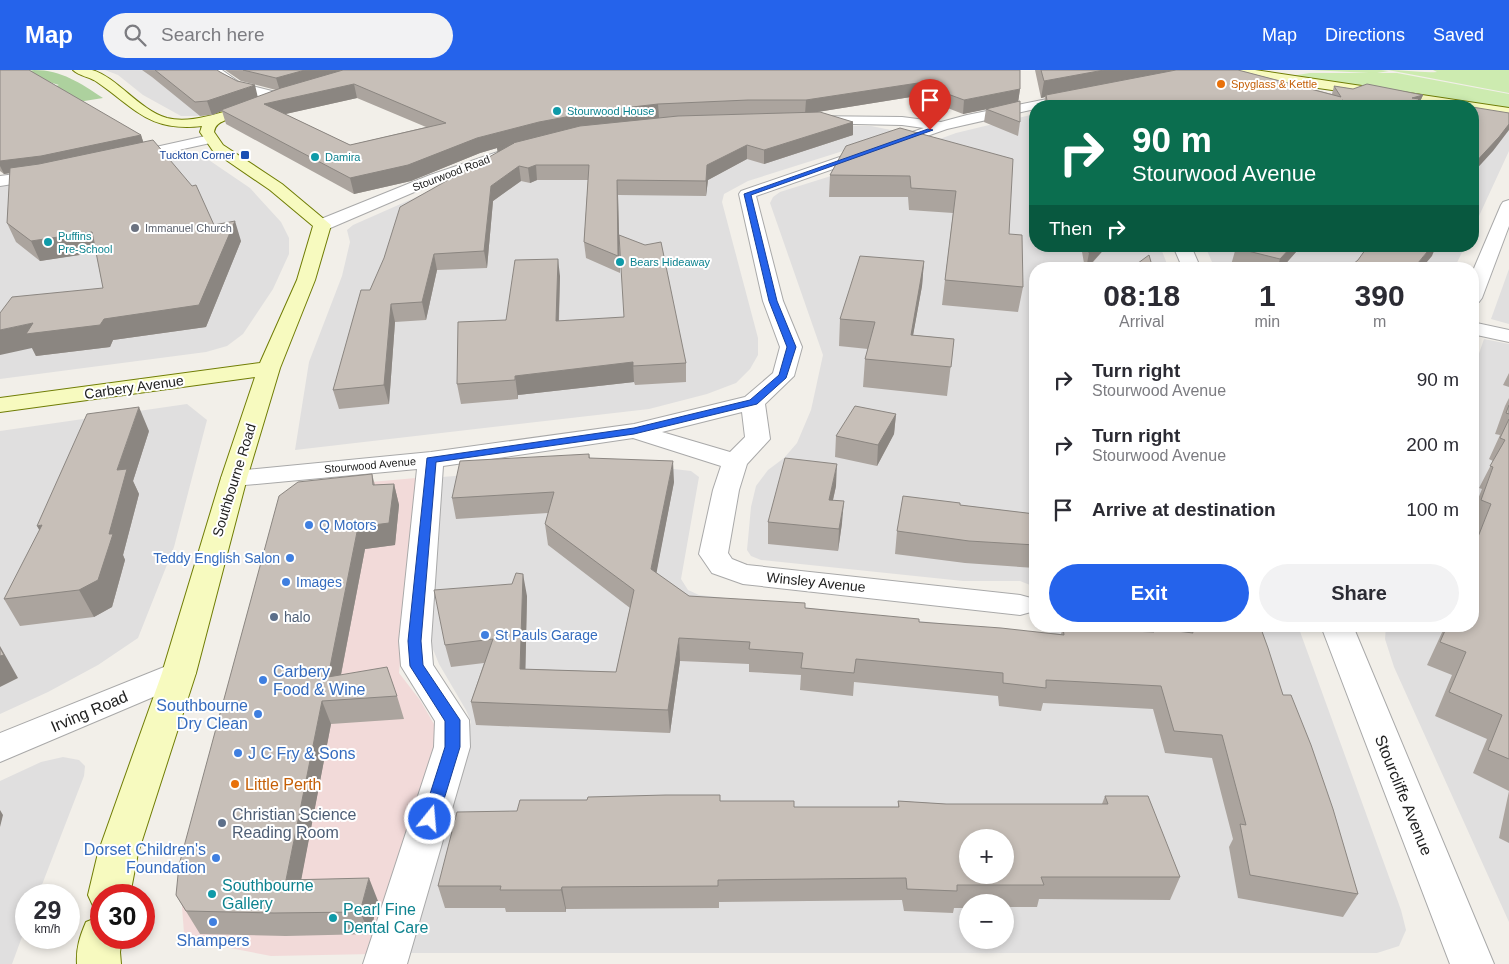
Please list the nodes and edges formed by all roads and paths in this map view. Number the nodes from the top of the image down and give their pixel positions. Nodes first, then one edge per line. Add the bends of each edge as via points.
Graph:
1 (79, 70) edge
2 (216, 70) edge
3 (1238, 70) edge
4 (1098, 93) edge
5 (284, 95) joint
6 (1063, 100) edge
7 (1427, 100) edge
8 (256, 105) edge
9 (1029, 107) edge
10 (1479, 109) edge
11 (239, 110) edge
12 (1509, 112) edge
13 (798, 119) edge
14 (942, 126) junction
15 (212, 130) junction
16 (532, 145) edge
17 (106, 162) edge
18 (60, 172) edge
19 (0, 181) edge
20 (1509, 205) edge
21 (322, 226) junction
22 (1479, 280) edge
23 (1479, 330) edge
24 (1509, 336) edge
25 (268, 368) junction
26 (753, 402) junction
27 (0, 405) edge
28 (634, 431) junction
29 (431, 460) junction
30 (735, 462) junction
31 (234, 478) junction
32 (1020, 605) dead end
33 (1339, 632) edge
34 (179, 674) junction
35 (0, 748) edge
36 (112, 884) edge
37 (99, 949) edge
38 (99, 964) edge
39 (385, 964) edge
40 (1472, 964) edge

1 - 15 main road via 101,78 158,119 188,122
2 - 5 street via 231,84
3 - 7 main road
4 - 6 street, Stourwood Avenue
5 - 8 main road
9 - 14 street, Stourwood Avenue
10 - 12 main road
11 - 15 main road
13 - 14 street via 902,121
14 - 26 street, Stourwood Avenue via 747,194 773,301 792,347 783,376
15 - 17 street
15 - 21 main road via 218,148 276,187
16 - 21 street, Stourwood Road via 481,160
18 - 19 street
20 - 22 street
21 - 25 main road, Southbourne Road via 306,280
23 - 24 street
25 - 27 main road, Carbery Avenue
25 - 31 main road, Southbourne Road
26 - 28 street, Stourwood Avenue
26 - 30 street, Winsley Avenue via 758,439
28 - 29 street, Stourwood Avenue
28 - 30 street
29 - 31 street, Stourwood Avenue
29 - 39 street via 415,641 417,666 452,720 452,747
30 - 32 street, Winsley Avenue via 713,554 722,566 743,574
31 - 34 main road, Southbourne Road
33 - 40 street, Stourcliffe Avenue
34 - 35 street, Irving Road
34 - 36 main road, Southbourne Road via 118,853
37 - 38 main road

